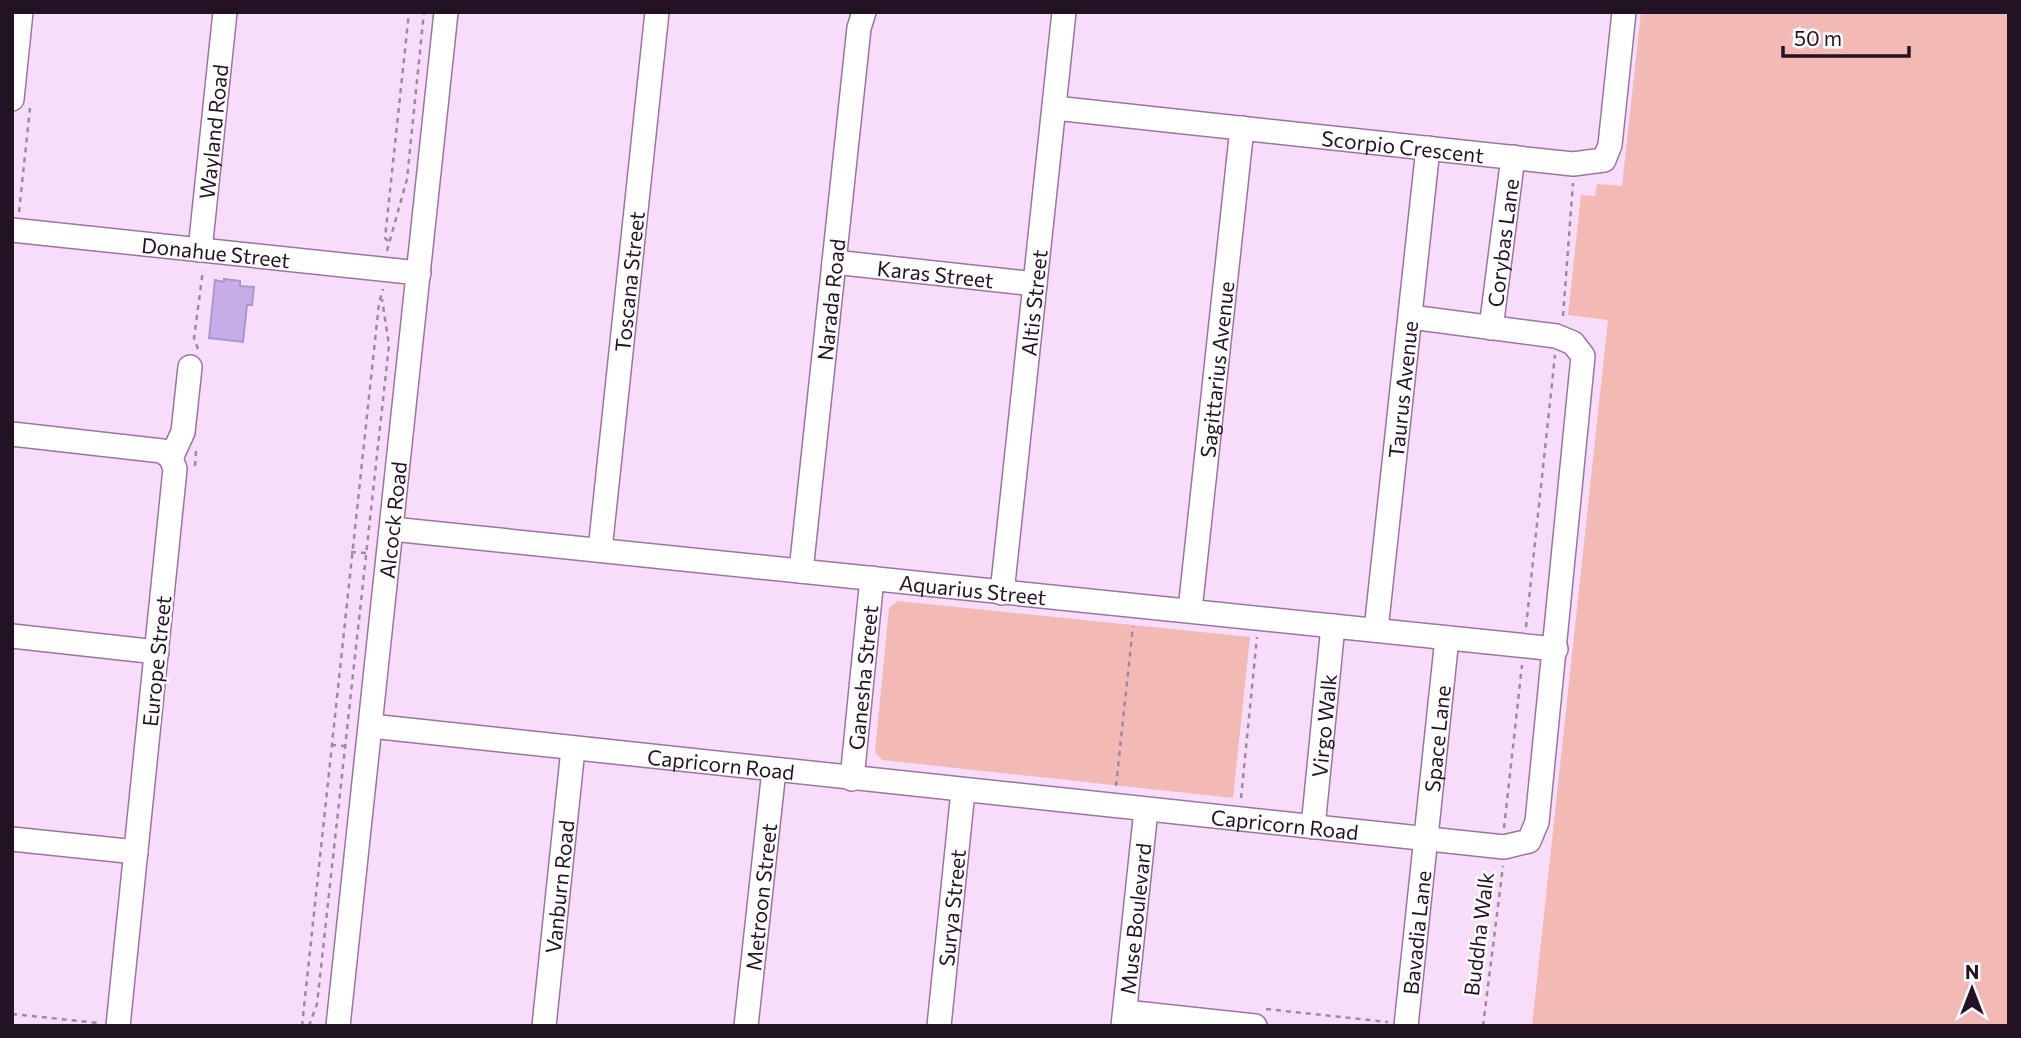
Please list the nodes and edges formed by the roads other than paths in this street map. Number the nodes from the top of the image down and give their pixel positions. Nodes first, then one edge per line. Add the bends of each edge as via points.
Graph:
1 (21, 12) edge
2 (225, 12) edge
3 (446, 12) edge
4 (657, 12) edge
5 (1064, 12) edge
6 (1624, 12) edge
7 (859, 18) edge
8 (21, 103) edge
9 (1055, 108) junction
10 (1242, 128) junction
11 (1428, 148) junction
12 (1513, 157) junction
13 (16, 221) edge
14 (201, 259) junction
15 (834, 262) junction
16 (419, 273) junction
17 (1035, 284) junction
18 (1411, 317) junction
19 (1491, 328) junction
20 (195, 359) road end
21 (12, 434) edge
22 (171, 458) junction
23 (392, 529) junction
24 (600, 550) junction
25 (801, 570) junction
26 (873, 578) junction
27 (1002, 593) junction
28 (1190, 610) junction
29 (1333, 626) junction
30 (1376, 630) junction
31 (12, 636) edge
32 (1447, 638) junction
33 (1556, 649) junction
34 (157, 652) junction
35 (371, 726) junction
36 (573, 749) junction
37 (774, 770) junction
38 (852, 779) junction
39 (963, 791) junction
40 (1146, 810) junction
41 (1313, 827) junction
42 (1425, 838) junction
43 (12, 839) edge
44 (136, 852) junction
45 (1254, 1016) edge
46 (1124, 1019) edge
47 (111, 1025) edge
48 (1406, 1025) edge
49 (338, 1026) edge
50 (544, 1026) edge
51 (746, 1026) edge
52 (939, 1026) edge

1 - 8 street
2 - 14 street, Wayland Road
3 - 16 street, Alcock Road
4 - 24 street, Toscana Street
5 - 9 street, Altis Street
6 - 12 street, Scorpio Crescent via 1610,145 1604,160 1573,164
7 - 15 street, Narada Road
9 - 10 street, Scorpio Crescent
9 - 17 street, Altis Street
10 - 11 street, Scorpio Crescent
10 - 28 street, Sagittarius Avenue
11 - 12 street, Scorpio Crescent
11 - 18 street, Taurus Avenue
12 - 19 street, Corybas Lane
13 - 14 street, Donahue Street
14 - 16 street, Donahue Street
15 - 17 street, Karas Street
15 - 25 street, Narada Road
16 - 23 street, Alcock Road
17 - 27 street, Altis Street
18 - 19 street
18 - 30 street, Taurus Avenue
19 - 33 street via 1556,336 1573,343 1583,356
20 - 22 street via 182,437
21 - 22 street via 149,448
22 - 34 street, Europe Street via 175,479
23 - 24 street, Aquarius Street
23 - 35 street, Alcock Road
24 - 25 street, Aquarius Street
25 - 26 street, Aquarius Street
26 - 27 street, Aquarius Street
26 - 38 street, Ganesha Street
27 - 28 street, Aquarius Street
28 - 29 street, Aquarius Street
29 - 30 street, Aquarius Street
29 - 41 street, Virgo Walk
30 - 32 street, Aquarius Street
31 - 34 street
32 - 33 street, Aquarius Street
32 - 42 street, Space Lane
33 - 42 street, Capricorn Road via 1537,822 1529,841 1504,847
34 - 44 street, Europe Street
35 - 36 street, Capricorn Road
35 - 49 street, Alcock Road
36 - 37 street, Capricorn Road
36 - 50 street, Vanburn Road
37 - 38 street, Capricorn Road
37 - 51 street, Metroon Street
38 - 39 street, Capricorn Road
39 - 40 street, Capricorn Road
39 - 52 street, Surya Street
40 - 41 street, Capricorn Road
40 - 46 street, Muse Boulevard
41 - 42 street, Capricorn Road
42 - 48 street, Bavadia Lane
43 - 44 street
44 - 47 street, Europe Street
45 - 46 street

